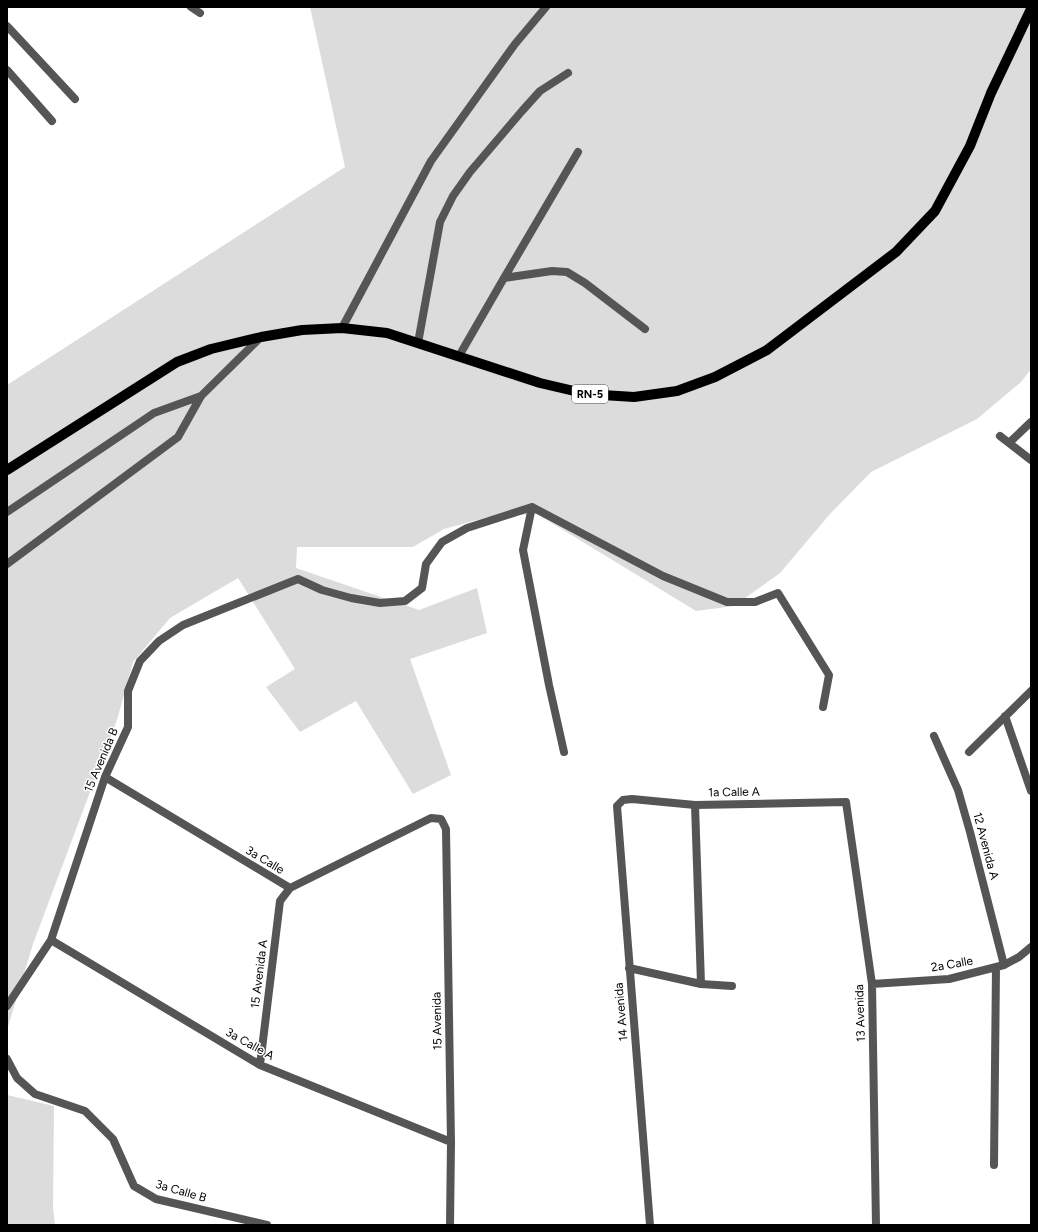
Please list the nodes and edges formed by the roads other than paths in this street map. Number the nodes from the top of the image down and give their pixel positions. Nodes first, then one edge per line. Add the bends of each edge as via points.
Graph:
1 (191, 7) edge
2 (546, 7) edge
3 (1031, 9) edge
4 (200, 13) dead end
5 (7, 26) edge
6 (7, 70) edge
7 (568, 73) dead end
8 (75, 100) dead end
9 (52, 121) dead end
10 (578, 152) dead end
11 (504, 278) junction
12 (342, 328) junction
13 (645, 329) dead end
14 (261, 337) junction
15 (418, 343) junction
16 (459, 356) junction
17 (201, 396) junction
18 (1031, 422) edge
19 (1000, 436) dead end
20 (1009, 442) junction
21 (1031, 460) edge
22 (7, 470) edge
23 (532, 507) junction
24 (7, 512) edge
25 (7, 564) edge
26 (1031, 691) edge
27 (823, 707) dead end
28 (1005, 716) junction
29 (934, 736) dead end
30 (564, 752) dead end
31 (969, 752) dead end
32 (105, 776) junction
33 (1031, 791) edge
34 (624, 800) joint
35 (846, 802) joint
36 (695, 805) junction
37 (441, 819) joint
38 (290, 888) junction
39 (51, 940) junction
40 (1031, 947) edge
41 (1004, 965) junction
42 (996, 967) junction
43 (630, 968) junction
44 (701, 984) junction
45 (872, 984) junction
46 (732, 986) dead end
47 (7, 1006) edge
48 (7, 1059) edge
49 (260, 1065) junction
50 (451, 1142) junction
51 (994, 1165) dead end
52 (267, 1225) edge
53 (450, 1225) edge
54 (650, 1225) edge
55 (876, 1225) edge

1 - 4 street
2 - 12 street via 515,44 432,161
3 - 16 main road, RN-5 via 970,146 935,210 896,252 767,350 715,377 677,391 634,397 587,394 540,383
5 - 8 street
6 - 9 street
7 - 15 street via 540,91 470,172 453,196 440,222
10 - 11 street
11 - 13 street via 552,271 567,272
11 - 16 street
12 - 14 main road, RN-5 via 302,330
12 - 15 main road, RN-5 via 387,333
14 - 17 street
14 - 22 main road, RN-5 via 211,349 177,362
15 - 16 main road, RN-5
17 - 24 street via 154,413
17 - 25 street via 178,437
18 - 20 street
19 - 20 street
20 - 21 street
23 - 27 street via 663,576 727,602 755,602 778,593 830,675
23 - 30 street via 523,550
23 - 32 street, 15 Avenida B via 467,528 442,542 426,564 422,588 405,601 380,603 351,598 322,590 298,578 183,626 158,641 140,661 128,690 128,726
26 - 28 street
28 - 31 street
28 - 33 street
29 - 41 street, 12 Avenida A via 958,790
32 - 38 street, 3a Calle
32 - 39 street, 15 Avenida B
34 - 36 street, 1a Calle A
34 - 43 street, 14 Avenida via 616,806
35 - 36 street, 1a Calle A
35 - 45 street, 13 Avenida
36 - 44 street
37 - 38 street, 3a Calle via 431,818
37 - 50 street, 15 Avenida via 446,829
38 - 49 street, 15 Avenida A via 280,901
39 - 47 street, 15 Avenida B
39 - 49 street, 3a Calle A
40 - 41 street, 2a Calle
41 - 42 street, 2a Calle
42 - 45 street, 2a Calle via 949,979
42 - 51 street
43 - 44 street
43 - 54 street, 14 Avenida
44 - 46 street
45 - 55 street, 13 Avenida
48 - 52 street, 3a Calle B via 17,1078 35,1094 85,1111 114,1140 134,1186 156,1199
49 - 50 street, 3a Calle A
50 - 53 street, 15 Avenida

